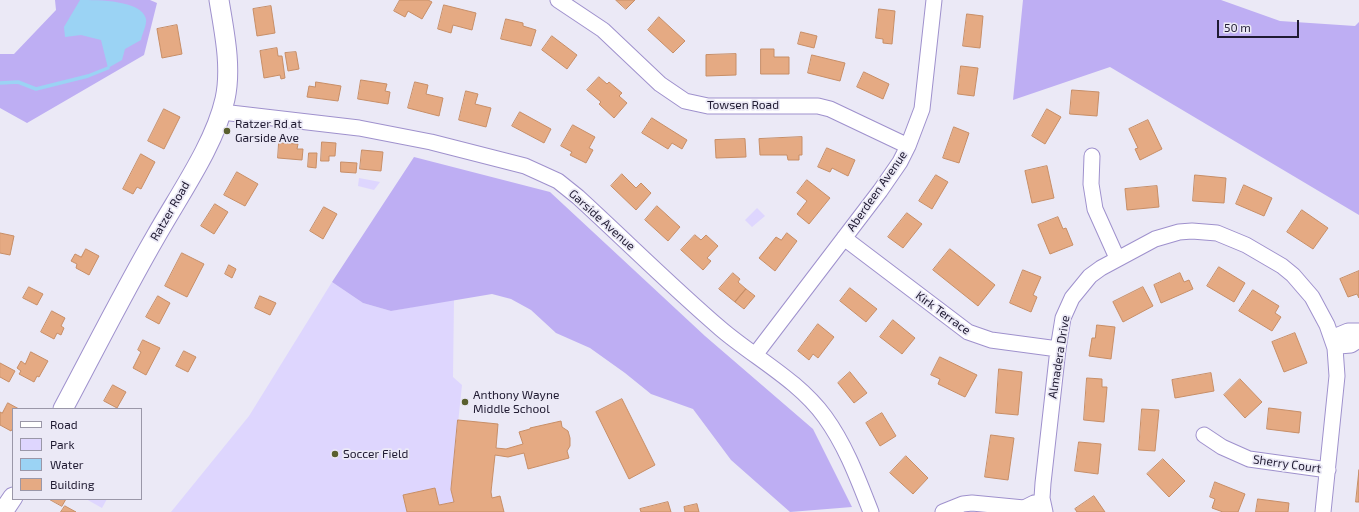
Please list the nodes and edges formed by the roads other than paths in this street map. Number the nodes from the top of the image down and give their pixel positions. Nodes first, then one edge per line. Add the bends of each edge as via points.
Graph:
1 (219, 0) edge
2 (559, 0) edge
3 (934, 0) edge
4 (222, 112) junction
5 (908, 146) junction
6 (1092, 156) dead end
7 (844, 238) junction
8 (1117, 258) junction
9 (1359, 331) edge
10 (1359, 340) edge
11 (1333, 342) junction
12 (1058, 350) junction
13 (755, 355) junction
14 (64, 408) edge
15 (1204, 435) dead end
16 (1328, 470) junction
17 (12, 498) edge
18 (3, 512) edge
19 (871, 512) edge
20 (943, 512) edge
21 (1044, 512) edge
22 (1323, 512) edge

1 - 4 main road, Ratzer Road via 227,80
2 - 5 street, Towsen Road via 603,30 660,84 684,101 708,106 818,106 830,109
3 - 5 street, Aberdeen Avenue via 922,109
4 - 13 street, Garside Avenue via 386,132 541,172 558,181 578,197 720,328
4 - 14 main road, Ratzer Road via 204,152 134,274
5 - 7 street, Aberdeen Avenue via 888,179
6 - 8 street via 1091,184 1095,209
7 - 12 street, Kirk Terrace via 968,332 991,340
7 - 13 street, Aberdeen Avenue
8 - 11 street, Almadera Drive via 1155,239 1179,232 1217,233 1231,238 1294,275 1320,310
8 - 12 street, Almadera Drive via 1090,276 1072,298 1063,318
9 - 11 street via 1348,331 1336,336
10 - 11 street via 1350,345 1338,346
11 - 16 street, Almadera Drive via 1337,376
12 - 21 street, Almadera Drive via 1043,483
13 - 19 street, Garside Avenue via 793,384 824,416 850,459
15 - 16 street, Sherry Court via 1222,447 1249,459
16 - 22 street, Almadera Drive
17 - 18 main road
20 - 21 street via 962,504 972,503 1024,508 1034,503

